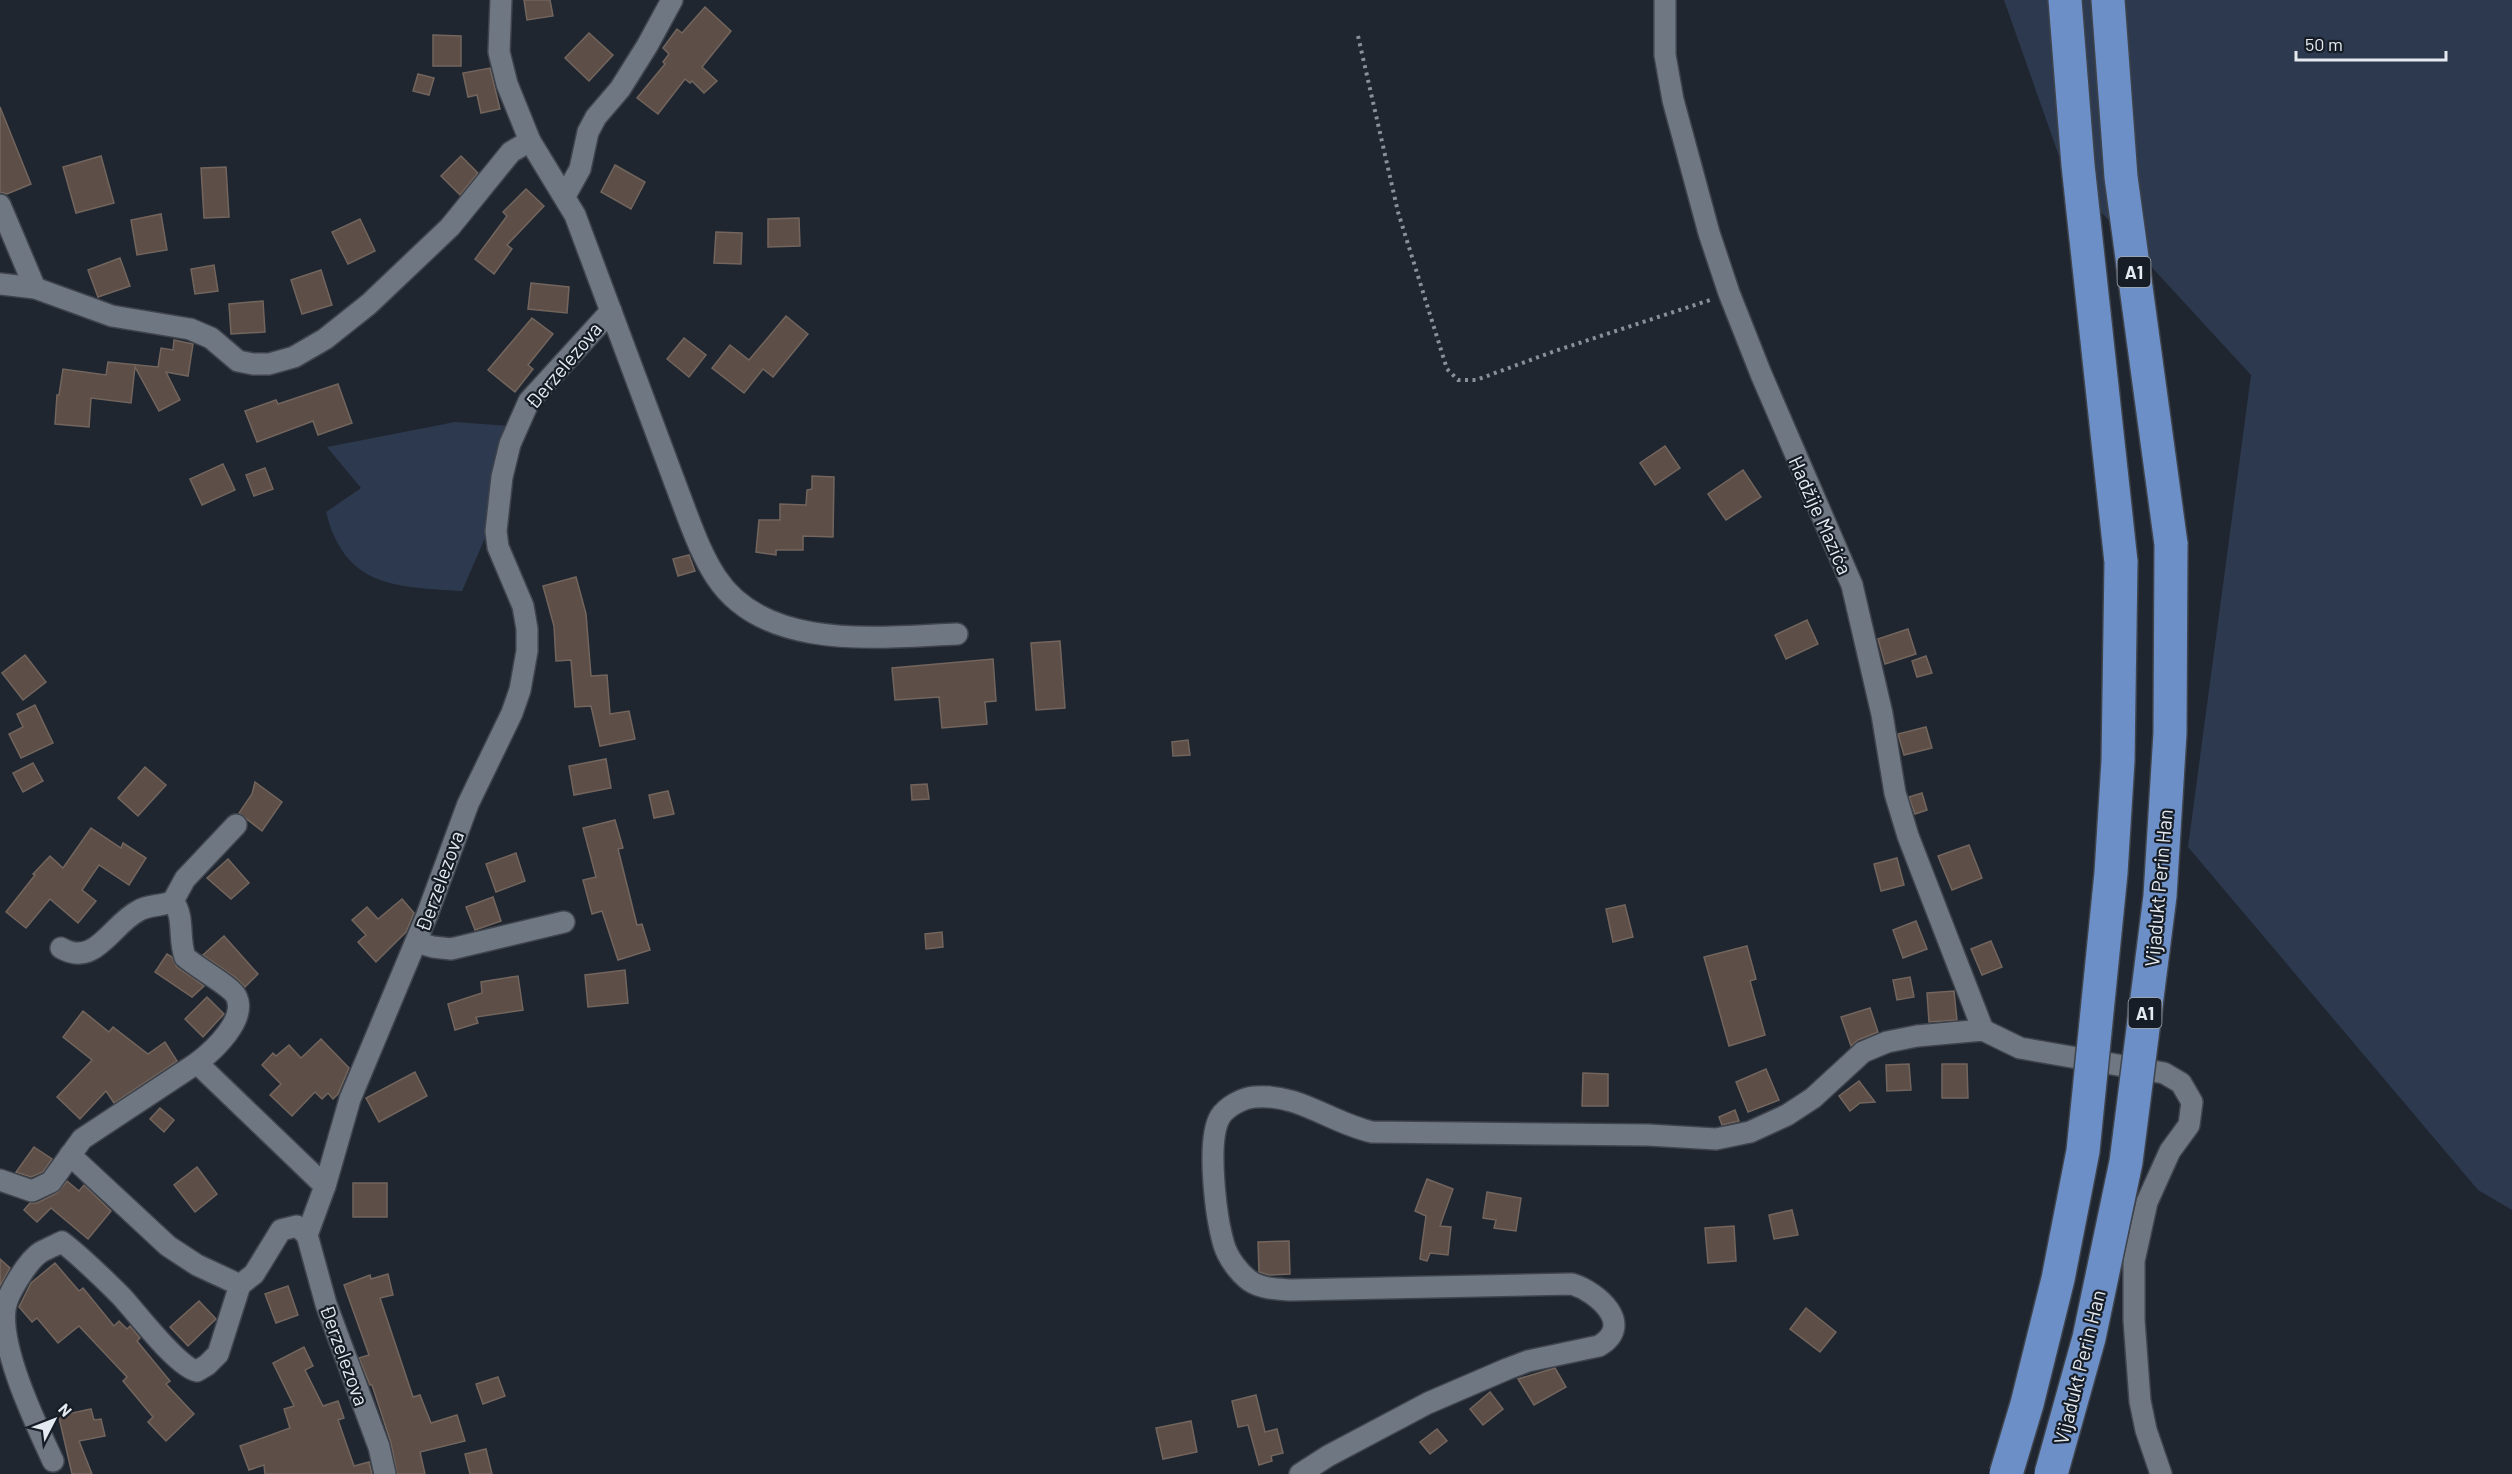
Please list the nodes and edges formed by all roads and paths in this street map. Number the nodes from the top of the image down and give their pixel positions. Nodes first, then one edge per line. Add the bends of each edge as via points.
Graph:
1 (501, 0) edge
2 (672, 0) edge
3 (1665, 0) edge
4 (2066, 0) edge
5 (2108, 0) edge
6 (1358, 36) dead end
7 (530, 141) junction
8 (564, 196) junction
9 (0, 205) edge
10 (0, 284) edge
11 (35, 288) junction
12 (1730, 293) junction
13 (610, 311) junction
14 (957, 634) dead end
15 (236, 825) dead end
16 (173, 901) junction
17 (564, 922) dead end
18 (416, 942) junction
19 (61, 948) dead end
20 (1983, 1030) junction
21 (197, 1063) junction
22 (70, 1155) junction
23 (0, 1180) edge
24 (325, 1186) junction
25 (308, 1235) junction
26 (240, 1285) junction
27 (53, 1461) dead end
28 (385, 1474) edge
29 (1300, 1474) edge
30 (2006, 1474) edge
31 (2051, 1474) edge
32 (2161, 1474) edge

1 - 7 street via 500,52 507,84
2 - 8 street via 620,89 596,117 588,132 580,169
3 - 12 street, Hadžije Mazića via 1665,55 1674,100 1709,233
4 - 30 highway, A1, bridge via 2078,165 2121,562 2118,761 2082,1151 2058,1279
5 - 31 highway, Vijadukt Perin Han / A1, bridge via 2121,177 2171,544 2170,733 2160,896 2127,1162 2089,1338
6 - 12 path via 1398,212 1447,369 1458,380 1476,380
7 - 8 street
7 - 11 street via 511,152 417,261 343,325 294,357 253,364 238,360 211,338 190,329 112,316
8 - 13 street via 585,239
9 - 11 street
10 - 11 street
12 - 20 street, Hadžije Mazića via 1794,454 1852,585 1905,825
13 - 14 street via 703,555 735,598 758,615 811,633
13 - 18 street, Đerzelezova via 530,401 510,444 496,531 498,547 523,606 527,629 524,669 512,713 468,804
15 - 16 street via 185,879
16 - 19 street via 136,911 91,951 71,954
16 - 21 street via 180,910 185,957 236,994 240,1009 230,1029
17 - 18 street via 451,949
18 - 24 street, Đerzelezova via 350,1099
20 - 29 street via 1887,1042 1863,1052 1787,1115 1750,1132 1716,1139 1637,1134 1372,1132 1284,1098 1252,1097 1232,1105 1215,1130 1217,1211 1230,1259 1251,1282 1290,1290 1572,1284 1595,1294 1607,1306 1613,1320 1614,1331 1599,1346 1507,1369 1428,1403
20 - 32 street via 2020,1048 2164,1072 2181,1083 2192,1102 2189,1125 2169,1151 2147,1202 2134,1261 2140,1401
21 - 22 street via 82,1139
21 - 24 street
22 - 23 street via 59,1174 40,1189 32,1191
22 - 26 street via 168,1246
24 - 25 street, Đerzelezova
25 - 26 street via 297,1226 281,1230 254,1274
25 - 28 street, Đerzelezova via 326,1304
26 - 27 street via 218,1354 197,1371 172,1353 121,1297 62,1242 40,1253 9,1296 6,1331 14,1363

